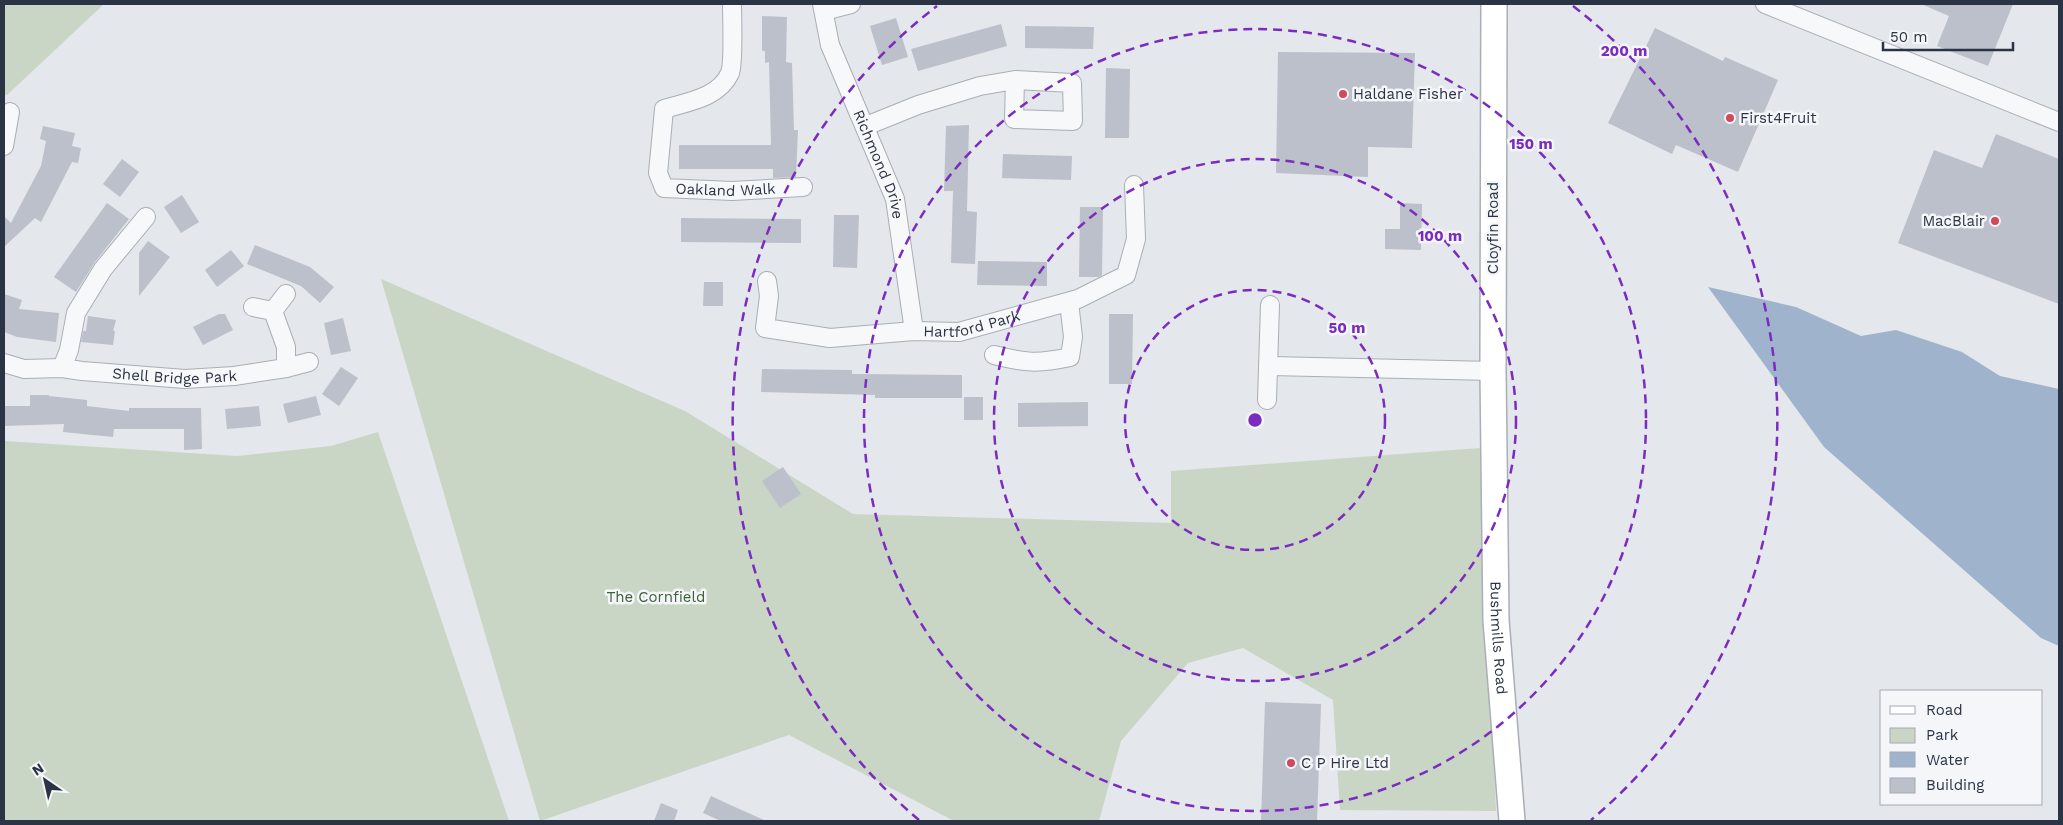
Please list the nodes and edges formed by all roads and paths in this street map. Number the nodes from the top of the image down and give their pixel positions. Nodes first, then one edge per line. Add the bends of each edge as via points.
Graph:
1 (732, 4) edge
2 (851, 4) edge
3 (1494, 4) edge
4 (1765, 4) edge
5 (823, 7) edge
6 (1015, 80) dead end
7 (10, 112) dead end
8 (2059, 122) edge
9 (866, 126) junction
10 (4, 146) edge
11 (1134, 185) dead end
12 (803, 187) dead end
13 (146, 217) dead end
14 (767, 281) dead end
15 (286, 294) dead end
16 (1069, 302) junction
17 (1270, 305) dead end
18 (252, 307) dead end
19 (273, 311) junction
20 (914, 332) junction
21 (994, 355) dead end
22 (308, 362) dead end
23 (4, 363) edge
24 (1268, 366) junction
25 (62, 368) junction
26 (286, 368) junction
27 (1493, 371) junction
28 (1267, 400) dead end
29 (1494, 453) joint
30 (1512, 821) edge

1 - 12 street, Oakland Walk via 730,72 718,89 699,99 664,109 658,173 664,188 732,191
2 - 5 street
3 - 27 main road, Cloyfin Road
4 - 8 street
5 - 9 street, Richmond Drive via 830,45
6 - 9 street via 980,86 918,105
7 - 10 street
9 - 20 street, Richmond Drive via 895,198
11 - 16 street, Hartford Park via 1136,239 1126,276
13 - 25 street via 103,269 76,313
14 - 20 street, Hartford Park via 769,296 765,328 830,338
15 - 19 street
16 - 20 street, Hartford Park via 959,332
16 - 21 street via 1073,336 1070,357 1045,363
17 - 24 street
18 - 19 street
19 - 26 street via 286,347
22 - 26 street, Shell Bridge Park
23 - 25 street, Shell Bridge Park via 24,369
24 - 27 street
24 - 28 street
25 - 26 street, Shell Bridge Park via 185,380
27 - 29 main road, Cloyfin Road
29 - 30 main road, Bushmills Road via 1496,620

